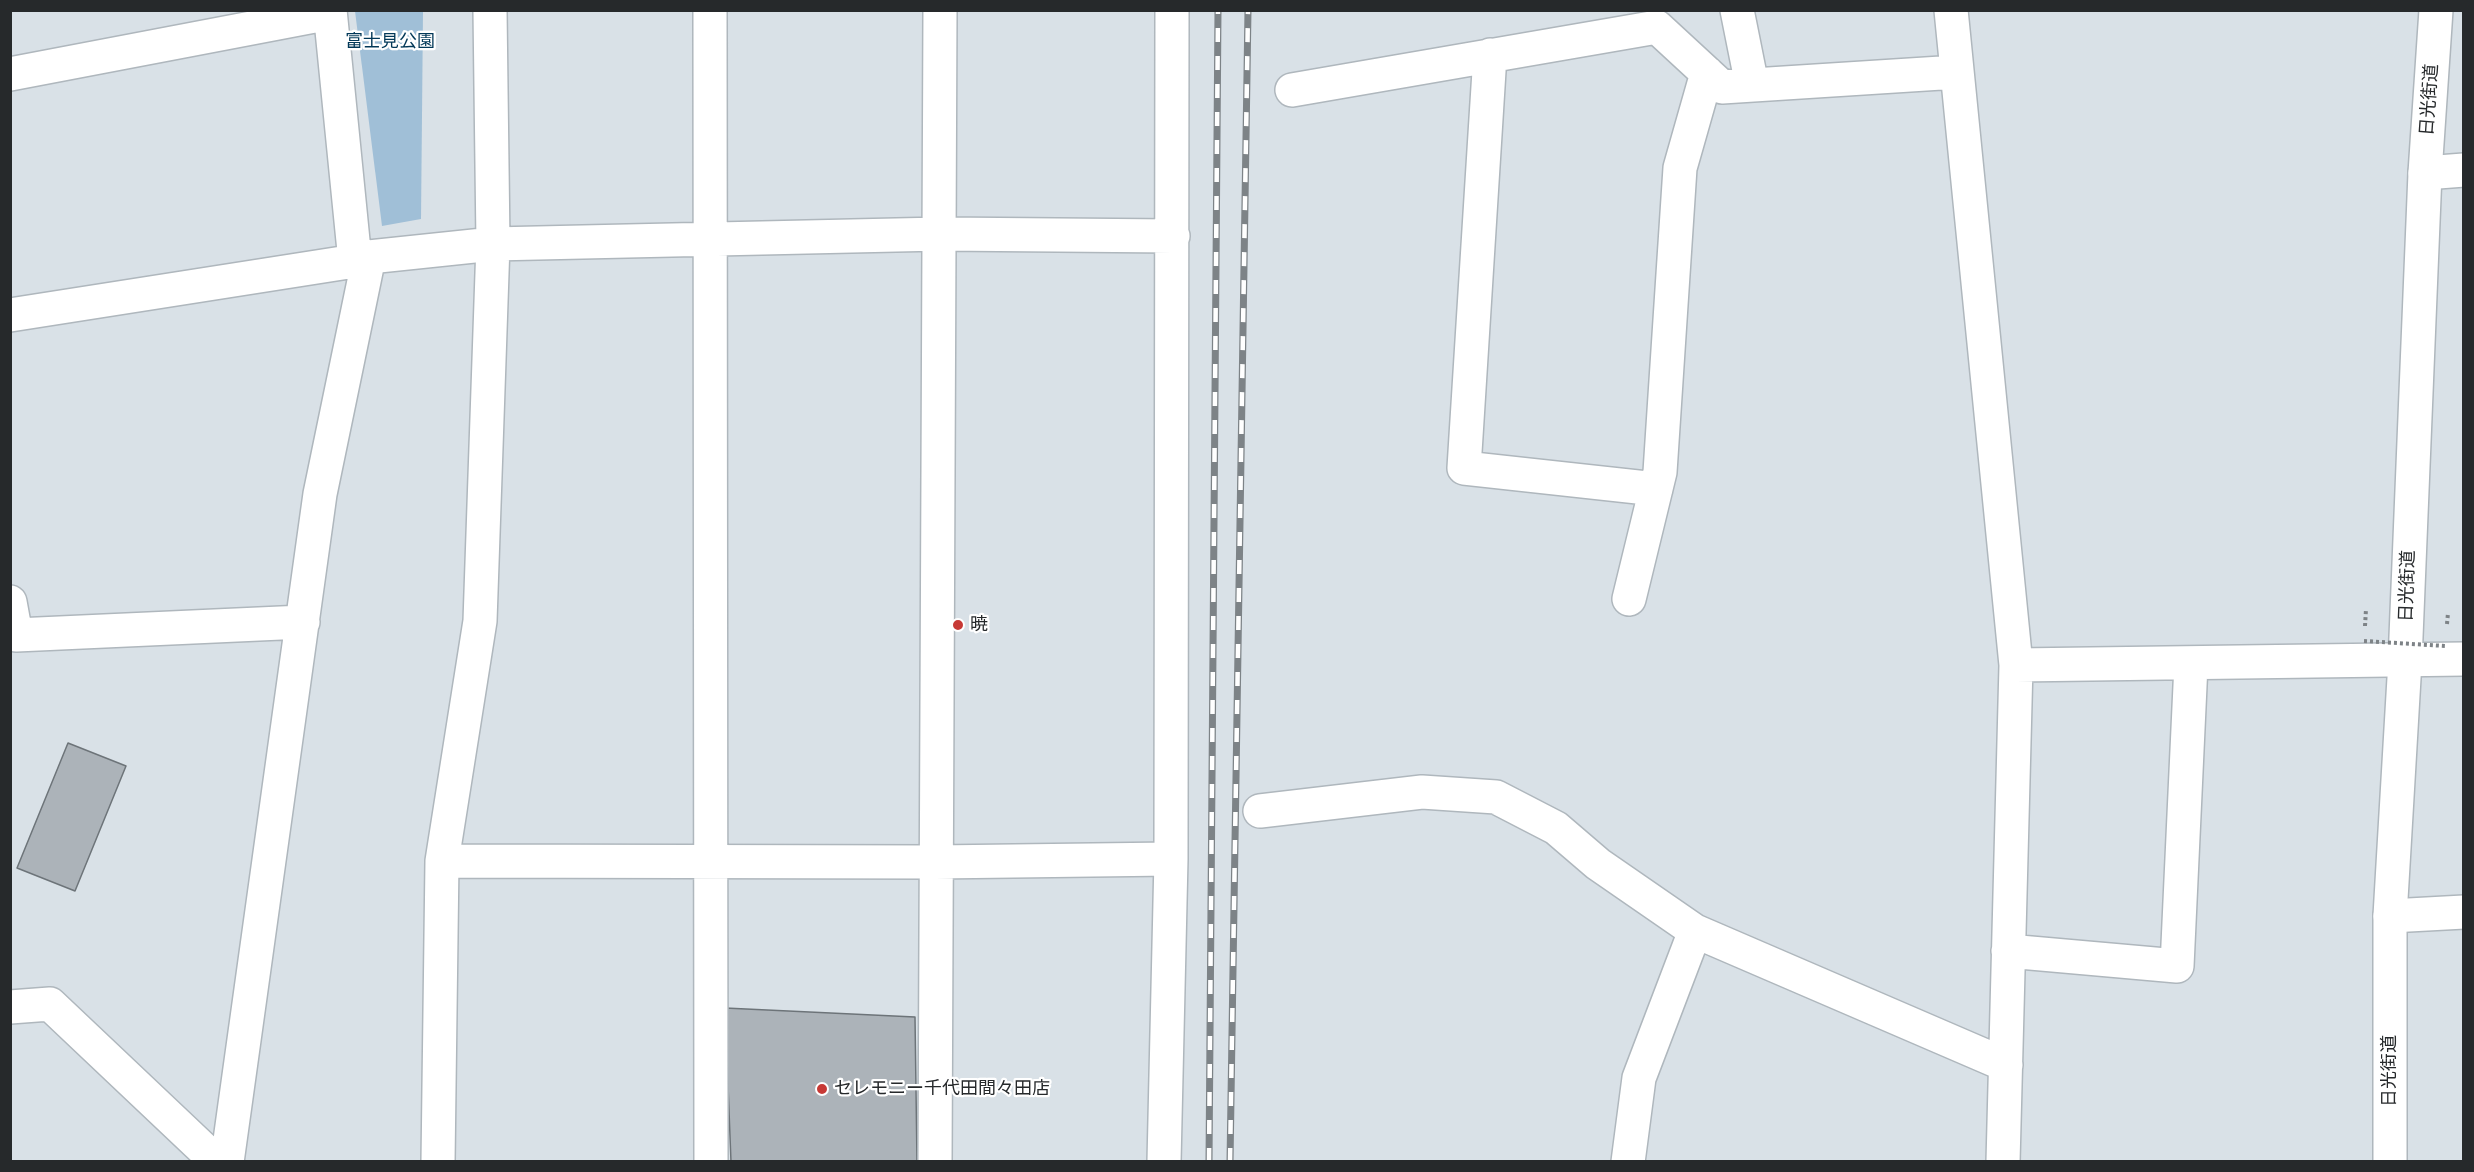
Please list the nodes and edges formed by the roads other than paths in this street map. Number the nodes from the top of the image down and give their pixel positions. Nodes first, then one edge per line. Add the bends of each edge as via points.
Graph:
1 (490, 10) edge
2 (710, 10) edge
3 (940, 10) edge
4 (1172, 10) edge
5 (1737, 10) edge
6 (1951, 10) edge
7 (2436, 10) edge
8 (330, 12) edge
9 (1490, 55) junction
10 (1957, 72) junction
11 (1707, 73) junction
12 (10, 74) edge
13 (1752, 85) junction
14 (1292, 90) dead end
15 (2463, 170) edge
16 (2426, 173) junction
17 (940, 234) junction
18 (1173, 236) junction
19 (709, 240) junction
20 (493, 244) junction
21 (362, 259) junction
22 (10, 315) edge
23 (1656, 489) junction
24 (1629, 599) dead end
25 (10, 602) edge
26 (303, 622) junction
27 (2454, 652) edge
28 (2405, 661) junction
29 (2192, 664) junction
30 (2016, 665) junction
31 (1260, 811) dead end
32 (1171, 859) junction
33 (442, 861) junction
34 (711, 861) junction
35 (934, 862) junction
36 (2463, 912) edge
37 (2390, 916) junction
38 (1695, 931) junction
39 (2008, 951) junction
40 (10, 1006) edge
41 (2006, 1065) junction
42 (217, 1161) edge
43 (227, 1161) edge
44 (438, 1161) edge
45 (711, 1161) edge
46 (935, 1161) edge
47 (1164, 1161) edge
48 (1628, 1161) edge
49 (2002, 1161) edge
50 (2390, 1161) edge

1 - 20 main road
2 - 19 main road
3 - 17 main road
4 - 18 main road
5 - 13 main road
6 - 10 main road
7 - 16 main road, 日光街道
8 - 12 main road
8 - 21 main road
9 - 11 main road via 1657,27
9 - 14 main road
9 - 23 main road via 1464,468
10 - 13 main road
10 - 30 main road
11 - 13 main road via 1722,87
11 - 23 main road via 1680,168
15 - 16 main road
16 - 28 main road, 日光街道
17 - 18 main road
17 - 19 main road
17 - 35 main road
18 - 32 main road
19 - 20 main road
19 - 34 main road
20 - 21 main road
20 - 33 main road via 480,621
21 - 22 main road
21 - 26 main road via 320,494
23 - 24 main road
25 - 26 main road via 16,635
26 - 43 main road
27 - 28 main road
28 - 29 main road
28 - 37 main road, 日光街道
29 - 30 main road
29 - 39 main road via 2177,966
30 - 39 main road
31 - 38 main road via 1422,792 1496,797 1556,828 1598,864
32 - 35 main road
32 - 47 main road
33 - 34 main road
33 - 44 main road
34 - 35 main road
34 - 45 main road
35 - 46 main road
36 - 37 main road
37 - 50 main road, 日光街道
38 - 41 main road
38 - 48 main road via 1639,1078
39 - 41 main road
40 - 42 main road via 50,1004
41 - 49 main road

